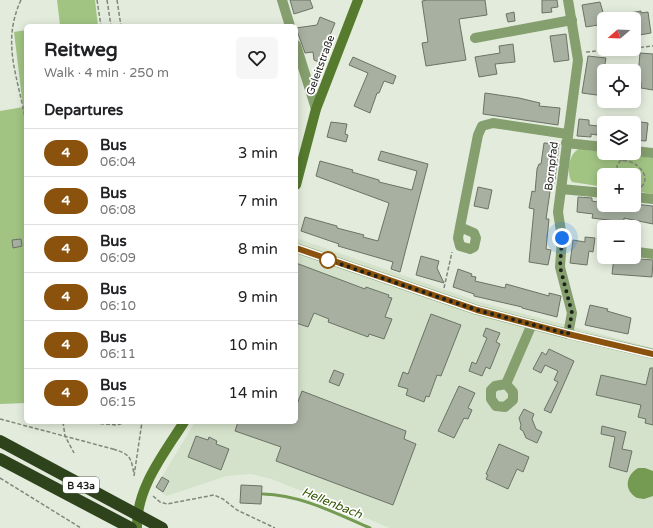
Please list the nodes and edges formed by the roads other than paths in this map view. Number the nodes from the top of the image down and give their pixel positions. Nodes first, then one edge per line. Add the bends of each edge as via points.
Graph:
1 (282, 0) edge
2 (358, 0) edge
3 (568, 0) edge
4 (572, 20) junction
5 (289, 24) edge
6 (475, 38) dead end
7 (298, 51) edge
8 (316, 109) junction
9 (567, 138) junction
10 (597, 145) edge
11 (641, 152) edge
12 (653, 153) edge
13 (298, 177) edge
14 (561, 189) junction
15 (597, 192) edge
16 (641, 195) edge
17 (653, 199) edge
18 (460, 227) junction
19 (298, 249) edge
20 (641, 252) edge
21 (653, 254) edge
22 (532, 324) junction
23 (568, 334) junction
24 (653, 354) edge
25 (506, 384) dead end
26 (183, 424) edge
27 (0, 441) edge
28 (0, 459) edge
29 (130, 528) edge
30 (137, 528) edge
31 (162, 528) edge

1 - 5 street
2 - 8 main road, Geleitstraße
3 - 4 street, Bornpfad
4 - 6 street
4 - 9 street, Bornpfad via 578,52
7 - 8 street
8 - 13 main road, Geleitstraße
9 - 10 street
9 - 14 street, Bornpfad
9 - 18 street via 493,123 482,126
11 - 12 street
14 - 15 street
14 - 23 street, Bornpfad via 558,212 562,238 560,267 571,308
16 - 17 street
18 - 18 street via 460,246 474,248 474,232
19 - 22 street via 442,298
20 - 21 street
22 - 23 street
22 - 25 street
23 - 24 street
26 - 30 main road via 146,486 138,513
27 - 31 highway, B 43a, bridge
28 - 29 highway, B 43a

